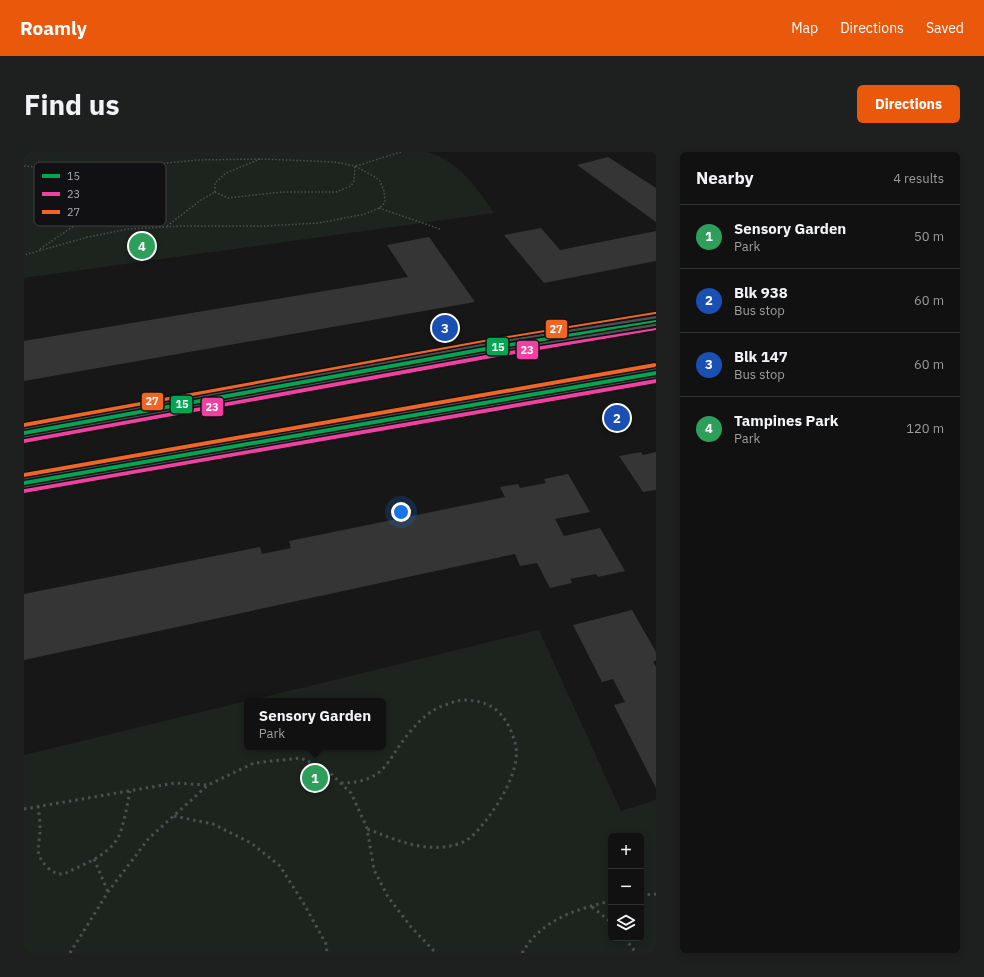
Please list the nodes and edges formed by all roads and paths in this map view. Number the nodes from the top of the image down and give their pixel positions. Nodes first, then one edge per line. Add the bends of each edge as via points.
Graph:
1 (401, 152) edge
2 (262, 159) junction
3 (166, 163) edge
4 (24, 166) edge
5 (355, 166) junction
6 (34, 167) edge
7 (215, 192) junction
8 (379, 208) junction
9 (76, 226) edge
10 (166, 227) junction
11 (145, 228) joint
12 (440, 229) dead end
13 (38, 251) junction
14 (24, 255) edge
15 (656, 321) edge
16 (656, 373) edge
17 (24, 433) edge
18 (24, 483) edge
19 (341, 783) junction
20 (208, 785) junction
21 (130, 791) junction
22 (38, 806) junction
23 (24, 809) edge
24 (174, 816) junction
25 (367, 828) junction
26 (94, 858) junction
27 (108, 892) junction
28 (656, 894) edge
29 (644, 895) edge
30 (608, 902) edge
31 (592, 907) junction
32 (608, 920) edge
33 (627, 941) edge
34 (70, 953) edge
35 (327, 953) edge
36 (436, 953) edge
37 (522, 953) edge
38 (636, 953) edge

1 - 5 path
2 - 3 path
2 - 5 path via 311,160
2 - 7 path via 226,173 215,183
4 - 6 path
5 - 7 path via 351,186 336,192 282,192 228,198
5 - 8 path via 375,177 382,186 385,201
7 - 10 path
8 - 10 path via 357,216 322,223
8 - 12 path
9 - 13 path
10 - 11 path
11 - 13 path via 106,233
13 - 14 path
15 - 17 main road via 496,347
16 - 18 main road
19 - 20 path via 328,771 300,758 254,763
19 - 25 path via 351,793
19 - 25 path via 357,783 376,775 422,718 442,705 463,699 483,702 500,710 511,728 517,747 511,778 498,805 480,827 463,842 442,848 423,848
20 - 21 path via 175,783
20 - 24 path
21 - 22 path
21 - 26 path via 120,834 106,852
22 - 23 path
22 - 26 path via 39,858 51,871 64,874
24 - 27 path via 149,838
24 - 35 path via 213,824 251,843 280,866 326,944
25 - 36 path via 374,870 388,897 411,927
26 - 27 path
27 - 34 path
28 - 29 path
30 - 31 path
31 - 32 path
31 - 37 path via 561,916 526,944
33 - 38 path

